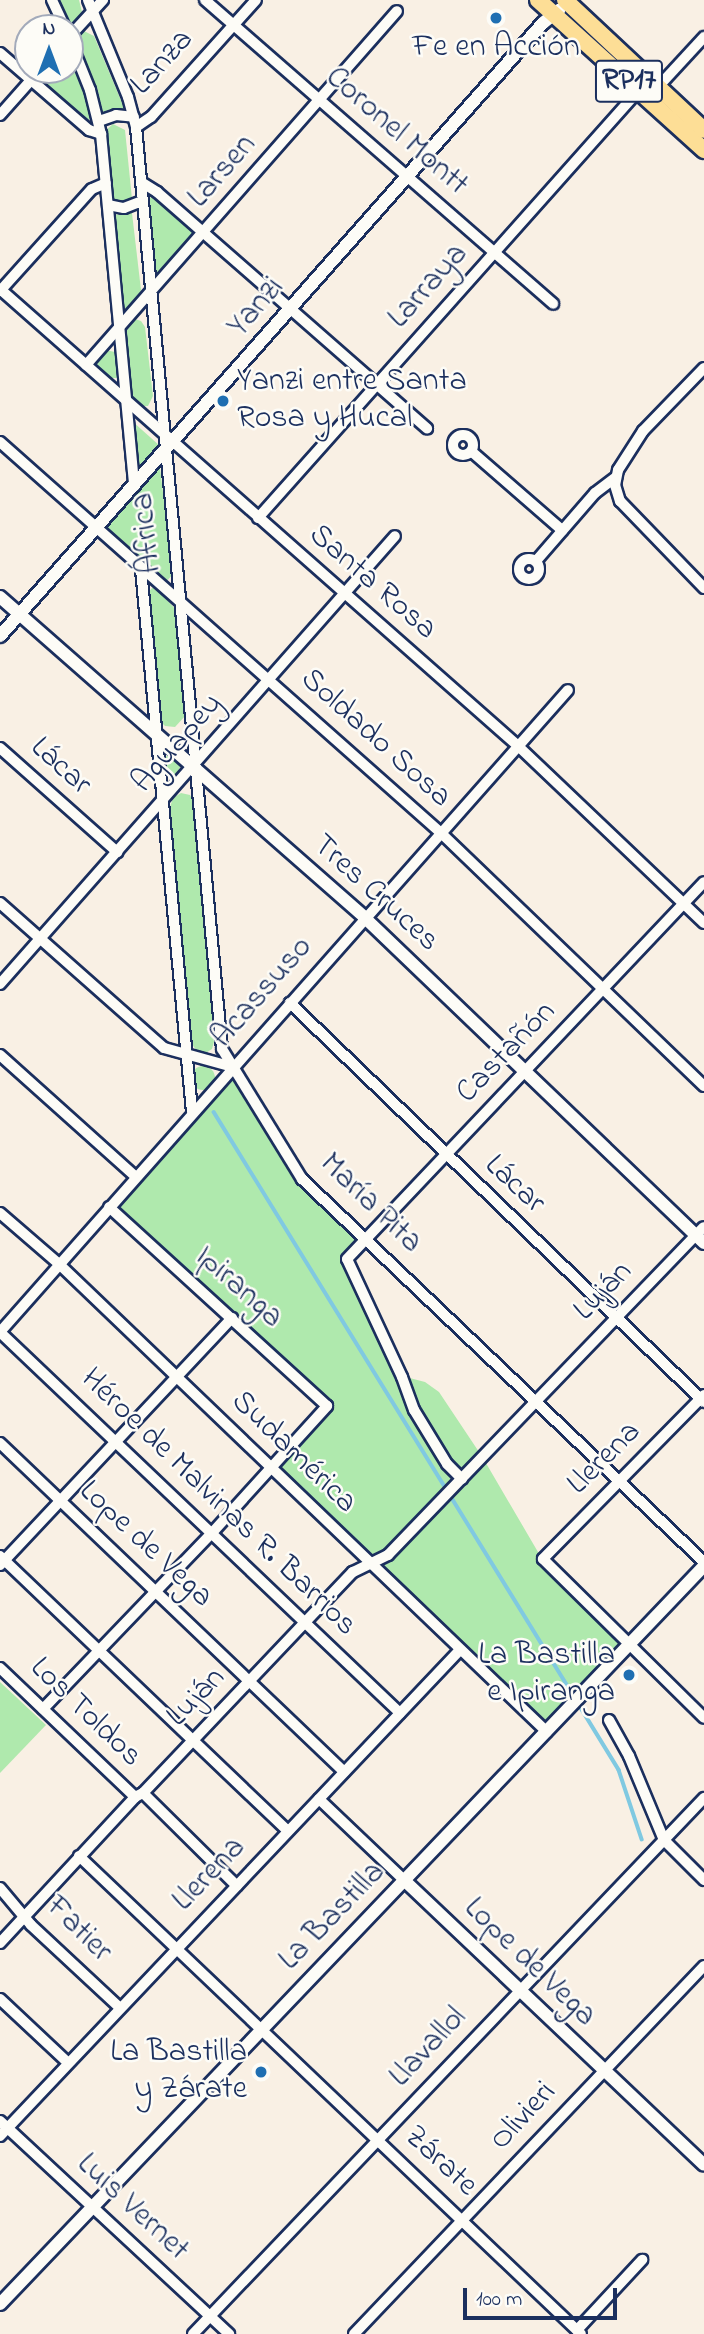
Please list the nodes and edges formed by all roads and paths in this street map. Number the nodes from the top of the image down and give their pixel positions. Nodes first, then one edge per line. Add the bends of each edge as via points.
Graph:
1 (103, 0) edge
2 (205, 0) edge
3 (256, 0) edge
4 (538, 0) edge
5 (569, 1) edge
6 (91, 5) edge
7 (397, 11) dead end
8 (553, 14) junction
9 (233, 25) junction
10 (704, 37) edge
11 (0, 52) edge
12 (14, 65) edge
13 (84, 78) edge
14 (27, 84) edge
15 (36, 84) edge
16 (659, 88) junction
17 (639, 90) junction
18 (320, 100) junction
19 (0, 115) edge
20 (99, 121) junction
21 (135, 122) junction
22 (704, 130) edge
23 (101, 134) junction
24 (704, 150) edge
25 (406, 178) junction
26 (141, 182) junction
27 (106, 183) junction
28 (142, 201) junction
29 (108, 205) junction
30 (204, 233) junction
31 (495, 253) junction
32 (0, 290) edge
33 (150, 295) junction
34 (553, 304) dead end
35 (290, 310) junction
36 (120, 327) junction
37 (86, 365) junction
38 (704, 368) edge
39 (376, 386) junction
40 (127, 402) junction
41 (427, 428) dead end
42 (163, 432) junction
43 (0, 442) edge
44 (169, 446) junction
45 (471, 451) dead end
46 (616, 477) junction
47 (134, 486) junction
48 (258, 518) junction
49 (96, 528) junction
50 (562, 530) junction
51 (396, 536) dead end
52 (536, 561) dead end
53 (141, 569) junction
54 (704, 588) edge
55 (344, 594) junction
56 (0, 597) edge
57 (181, 605) junction
58 (20, 614) junction
59 (0, 636) edge
60 (269, 680) junction
61 (568, 690) dead end
62 (157, 734) junction
63 (517, 746) junction
64 (0, 748) edge
65 (194, 767) junction
66 (162, 802) junction
67 (441, 833) junction
68 (117, 852) junction
69 (704, 882) edge
70 (0, 903) edge
71 (684, 903) junction
72 (364, 917) junction
73 (704, 923) edge
74 (41, 939) junction
75 (0, 984) edge
76 (604, 989) junction
77 (290, 1003) junction
78 (0, 1055) edge
79 (188, 1056) junction
80 (233, 1067) junction
81 (527, 1071) junction
82 (704, 1086) edge
83 (191, 1112) junction
84 (446, 1155) junction
85 (135, 1176) junction
86 (108, 1207) junction
87 (0, 1213) edge
88 (701, 1235) edge
89 (368, 1239) junction
90 (59, 1264) junction
91 (616, 1317) junction
92 (232, 1318) junction
93 (0, 1332) edge
94 (176, 1376) junction
95 (703, 1399) edge
96 (537, 1401) junction
97 (116, 1442) junction
98 (0, 1443) edge
99 (271, 1468) junction
100 (459, 1482) junction
101 (619, 1482) junction
102 (59, 1501) junction
103 (211, 1534) junction
104 (1, 1560) edge
105 (704, 1564) edge
106 (371, 1565) junction
107 (156, 1592) junction
108 (305, 1622) junction
109 (629, 1646) junction
110 (100, 1650) junction
111 (459, 1651) junction
112 (0, 1668) edge
113 (250, 1681) junction
114 (43, 1709) junction
115 (400, 1713) junction
116 (704, 1718) edge
117 (609, 1720) dead end
118 (547, 1732) junction
119 (192, 1741) junction
120 (344, 1772) junction
121 (139, 1795) junction
122 (319, 1798) junction
123 (704, 1798) edge
124 (288, 1831) junction
125 (664, 1840) junction
126 (79, 1856) junction
127 (704, 1880) edge
128 (405, 1881) junction
129 (237, 1886) junction
130 (0, 1888) edge
131 (25, 1915) junction
132 (0, 1943) edge
133 (176, 1948) junction
134 (704, 1966) edge
135 (519, 1991) junction
136 (0, 1999) edge
137 (120, 2008) junction
138 (262, 2029) junction
139 (67, 2062) junction
140 (604, 2071) junction
141 (2, 2128) edge
142 (378, 2140) junction
143 (704, 2165) edge
144 (93, 2207) junction
145 (463, 2220) junction
146 (642, 2260) dead end
147 (0, 2304) edge
148 (210, 2316) junction
149 (579, 2332) edge
150 (193, 2334) edge
151 (229, 2334) edge
152 (354, 2334) edge

1 - 6 street
2 - 9 street, Coronel Montt
3 - 9 street, Lanza
4 - 8 main road, RP17
5 - 8 street
5 - 16 main road, RP17
6 - 21 street
7 - 18 street, Larsen
8 - 17 main road, RP17
8 - 25 street, Yanzi
9 - 18 street, Coronel Montt
9 - 21 street, Lanza via 151,117
10 - 16 street
11 - 12 street
13 - 20 street, África
14 - 19 street
15 - 23 street via 89,130
16 - 22 main road, RP17
17 - 24 main road, RP17
17 - 31 street, Larraya
18 - 25 street, Coronel Montt
18 - 30 street, Larsen
20 - 21 street via 116,115
20 - 23 street, África
21 - 26 street
23 - 27 street, África
25 - 31 street, Coronel Montt
25 - 35 street, Yanzi
26 - 28 street
26 - 30 street
27 - 29 street, África
27 - 32 street via 92,189
28 - 29 street via 124,208
28 - 33 street
29 - 36 street, África
30 - 33 street, Larsen
30 - 35 street
31 - 34 street, Coronel Montt
31 - 39 street, Larraya
32 - 37 street, Santa Rosa
33 - 36 street, Larsen
33 - 42 street
35 - 39 street
35 - 44 street, Yanzi
36 - 37 street, Larsen
36 - 40 street, África
37 - 40 street, Santa Rosa
38 - 46 street via 643,431
39 - 41 street
39 - 48 street, Larraya
40 - 42 street, Santa Rosa
40 - 47 street, África
42 - 44 street, Santa Rosa
43 - 49 street, Soldado Sosa
44 - 47 street, Yanzi
44 - 48 street, Santa Rosa
44 - 57 street, África
45 - 50 street
46 - 50 street via 595,492
46 - 54 street via 620,501
47 - 49 street, Yanzi
48 - 55 street, Santa Rosa
49 - 53 street, Soldado Sosa
49 - 58 street, Yanzi
50 - 52 street
51 - 55 street, Aguapey
53 - 57 street, Soldado Sosa
53 - 62 street, África
55 - 60 street, Aguapey
55 - 63 street, Santa Rosa
56 - 58 street, Tres Cruces
57 - 60 street, Soldado Sosa
57 - 65 street, África
58 - 59 street, Yanzi
58 - 62 street, Tres Cruces
60 - 65 street, Aguapey
60 - 67 street, Soldado Sosa
61 - 63 street, Acassuso
62 - 65 street, Tres Cruces
62 - 66 street, África
63 - 67 street, Acassuso
63 - 71 street, Santa Rosa
64 - 68 street, Lácar
65 - 66 street, Aguapey
65 - 72 street, Tres Cruces
65 - 80 street, África via 221,1039
66 - 68 street, Aguapey
66 - 79 street, África
67 - 72 street, Acassuso
67 - 76 street, Soldado Sosa
68 - 74 street, Aguapey
69 - 71 street, Castañón
70 - 74 street
71 - 73 street, Santa Rosa
71 - 76 street, Castañón
72 - 77 street, Acassuso
72 - 81 street, Tres Cruces
74 - 75 street, Aguapey
74 - 79 street via 164,1048
76 - 81 street, Castañón
76 - 82 street, Soldado Sosa
77 - 80 street, Acassuso
77 - 84 street, Lácar
78 - 85 street
79 - 80 street
79 - 83 street, África
80 - 83 street, Acassuso
80 - 89 street, María Pita via 296,1170
81 - 84 street, Castañón
81 - 88 street, Tres Cruces
83 - 85 street, Acassuso
84 - 89 street, Castañón
84 - 91 street, Lácar
85 - 86 street, Acassuso
86 - 90 street, Acassuso
86 - 92 street, Ipiranga
87 - 90 street, Sudamérica
88 - 91 street, Luján
89 - 96 street, María Pita
89 - 100 street, Castañón via 347,1259 414,1410
90 - 93 street, Acassuso
90 - 94 street, Sudamérica
91 - 95 street, Lácar
91 - 96 street, Luján
92 - 94 street
92 - 99 street, Ipiranga via 325,1402 324,1411
93 - 97 street, Héroe de Malvinas R. Barrios
94 - 97 street
94 - 99 street, Sudamérica
95 - 101 street, Llerena
96 - 100 street, Luján
96 - 101 street, María Pita
97 - 102 street
97 - 103 street, Héroe de Malvinas R. Barrios
98 - 102 street, Lope de Vega
99 - 103 street
99 - 106 street, Sudamérica
100 - 106 street, Luján via 388,1555
101 - 105 street, María Pita
101 - 109 street, Llerena via 543,1559
102 - 104 street
102 - 107 street, Lope de Vega
103 - 107 street
103 - 108 street, Héroe de Malvinas R. Barrios
104 - 110 street
105 - 109 street, La Bastilla
106 - 108 street, Luján via 353,1572
106 - 111 street, Sudamérica
107 - 110 street
107 - 113 street, Lope de Vega
108 - 113 street, Luján
108 - 115 street, Héroe de Malvinas R. Barrios
109 - 116 street
109 - 118 street, La Bastilla
110 - 114 street
110 - 119 street
111 - 115 street, Llerena
111 - 118 street, Sudamérica
112 - 114 street, Los Toldos
113 - 119 street, Luján
113 - 120 street, Lope de Vega
114 - 121 street, Los Toldos
115 - 120 street, Llerena
117 - 125 street
118 - 128 street, La Bastilla
119 - 121 street, Luján
119 - 124 street
120 - 122 street, Llerena
121 - 126 street, Luján
121 - 129 street, Los Toldos
122 - 124 street, Llerena
122 - 128 street, Lope de Vega
123 - 125 street, Llavallol
124 - 129 street, Llerena
125 - 127 street
125 - 135 street, Llavallol
126 - 131 street, Luján
126 - 133 street, Zárate
128 - 135 street, Lope de Vega
128 - 138 street, La Bastilla
129 - 133 street, Llerena
130 - 131 street, Fatier
131 - 132 street, Luján
131 - 137 street, Fatier
133 - 137 street, Llerena
133 - 138 street, Zárate
134 - 140 street, Olivieri
135 - 140 street, Lope de Vega
135 - 142 street, Llavallol
136 - 139 street
137 - 139 street, Llerena
138 - 142 street, Zárate
138 - 144 street, La Bastilla
139 - 141 street, Llerena
140 - 143 street, Lope de Vega
140 - 145 street, Olivieri
141 - 144 street, Luis Vernet
142 - 145 street, Zárate
142 - 148 street, Llavallol
144 - 147 street, La Bastilla
144 - 148 street, Luis Vernet
145 - 149 street, Zárate
145 - 152 street, Olivieri
146 - 149 street
148 - 150 street, Llavallol
148 - 151 street, Luis Vernet

